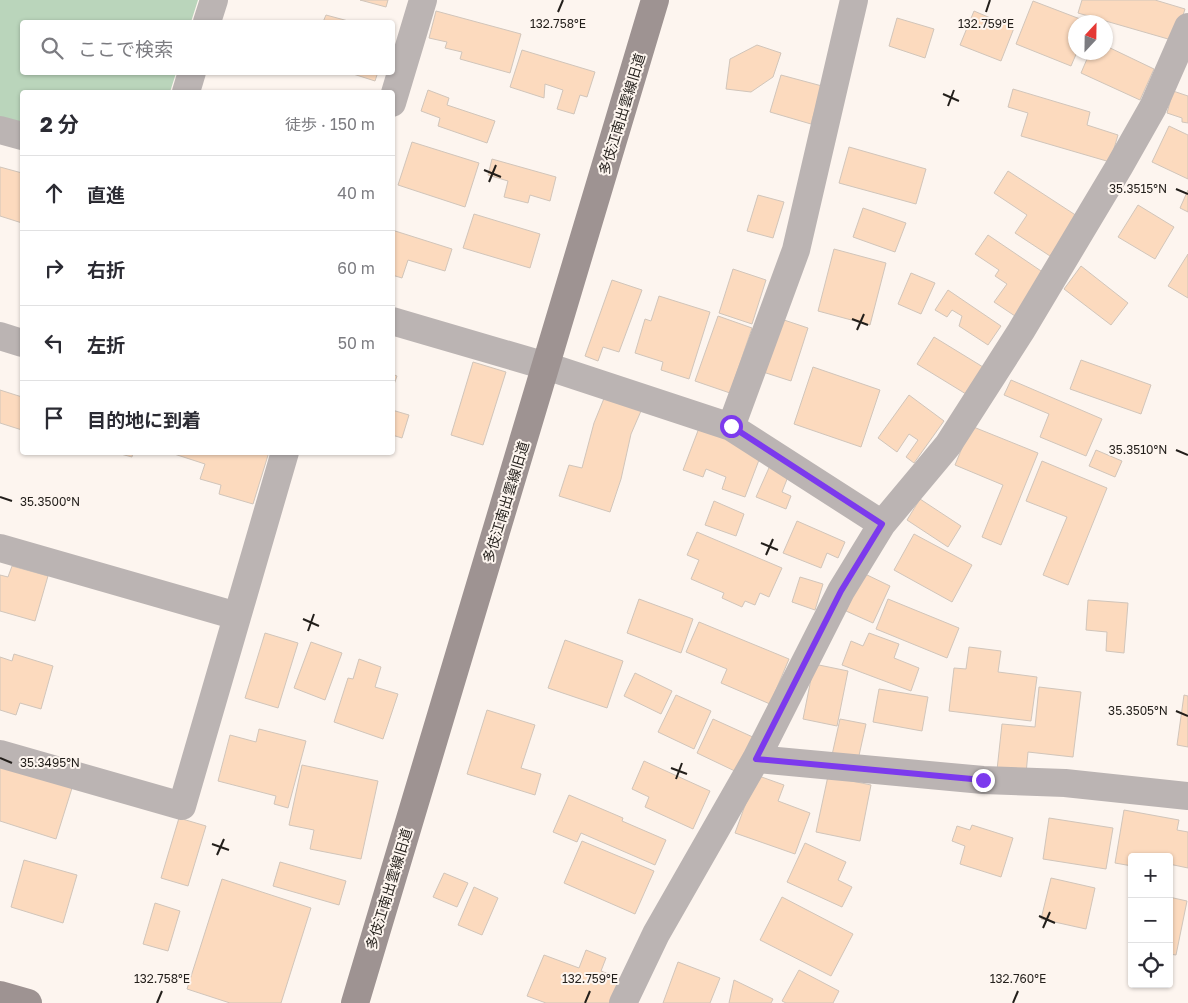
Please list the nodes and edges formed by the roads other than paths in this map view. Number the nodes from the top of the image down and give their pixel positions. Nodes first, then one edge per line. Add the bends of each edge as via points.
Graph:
1 (214, 0) edge
2 (423, 0) edge
3 (655, 0) edge
4 (854, 0) edge
5 (208, 20) edge
6 (1188, 27) edge
7 (191, 75) edge
8 (187, 90) edge
9 (395, 93) edge
10 (0, 130) edge
11 (20, 135) edge
12 (395, 322) edge
13 (0, 336) edge
14 (20, 342) edge
15 (546, 366) junction
16 (731, 426) junction
17 (284, 455) edge
18 (882, 524) junction
19 (0, 548) edge
20 (237, 616) junction
21 (0, 754) edge
22 (756, 759) junction
23 (1188, 796) edge
24 (0, 995) edge
25 (28, 1003) edge
26 (355, 1003) edge
27 (623, 1003) edge

1 - 5 street
2 - 9 street
3 - 15 street, 多伎江南出雲線旧道
4 - 16 street via 796,250
6 - 18 street via 1152,107 1021,331 948,446
7 - 8 street
10 - 11 street
12 - 15 street
13 - 14 street
15 - 16 street
15 - 26 street, 多伎江南出雲線旧道
16 - 18 street
17 - 20 street
18 - 22 street via 841,591
19 - 20 street
20 - 21 street via 182,806
22 - 23 street
22 - 27 street via 656,934
24 - 25 street

